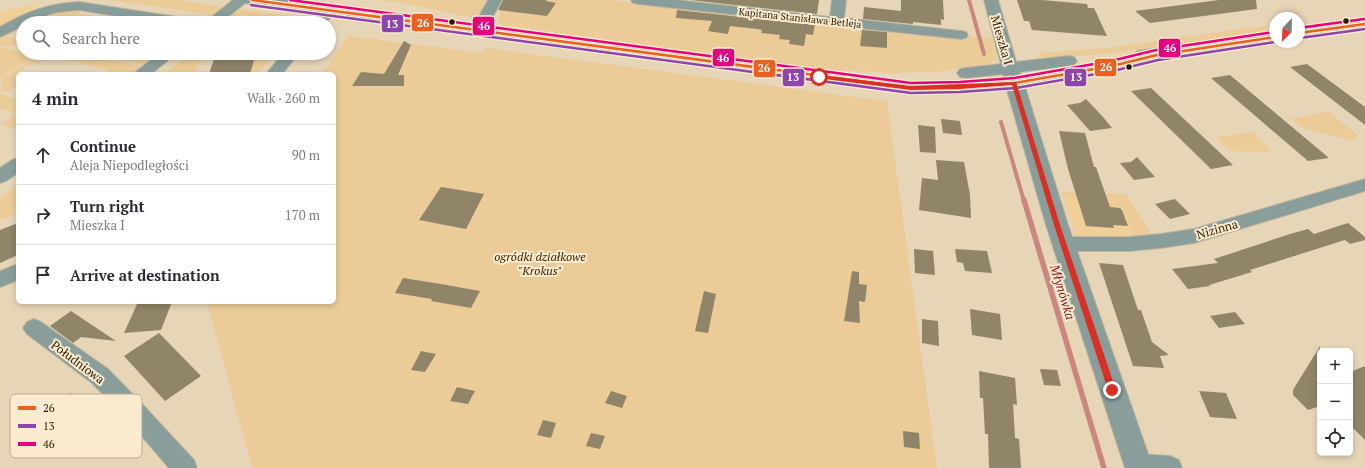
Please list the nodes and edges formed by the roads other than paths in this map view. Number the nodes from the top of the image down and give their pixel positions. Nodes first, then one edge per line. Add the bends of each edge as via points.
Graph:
1 (242, 0) edge
2 (252, 0) edge
3 (495, 0) edge
4 (638, 0) edge
5 (839, 0) edge
6 (991, 0) edge
7 (29, 16) edge
8 (144, 16) edge
9 (220, 16) edge
10 (320, 16) edge
11 (336, 18) edge
12 (836, 22) junction
13 (16, 23) edge
14 (1365, 24) edge
15 (478, 31) junction
16 (0, 32) edge
17 (1305, 33) edge
18 (961, 36) dead end
19 (1269, 38) edge
20 (160, 60) edge
21 (286, 60) edge
22 (144, 72) edge
23 (276, 72) edge
24 (1012, 76) junction
25 (16, 165) edge
26 (0, 177) edge
27 (1365, 185) edge
28 (1064, 244) junction
29 (16, 273) edge
30 (0, 279) edge
31 (34, 328) dead end
32 (118, 394) edge
33 (142, 420) edge
34 (1138, 467) edge
35 (185, 468) edge
36 (1170, 468) edge

1 - 9 street
2 - 10 street
3 - 15 street
4 - 12 street, Kapitana Stanisława Betleja
5 - 12 street
6 - 24 street, Mieszka I
7 - 8 street via 64,6 79,6
11 - 15 street
12 - 18 street, Kapitana Stanisława Betleja
13 - 16 street
14 - 17 street
15 - 24 street via 911,88 960,87
19 - 24 street via 1156,54 1112,66
20 - 22 street
21 - 23 street
24 - 28 street, Mieszka I
25 - 26 street
27 - 28 street, Nizinna via 1194,236 1164,242
28 - 34 street, Mieszka I
29 - 30 street
31 - 32 street, Południowa via 100,376
33 - 35 street, Południowa
34 - 36 street

